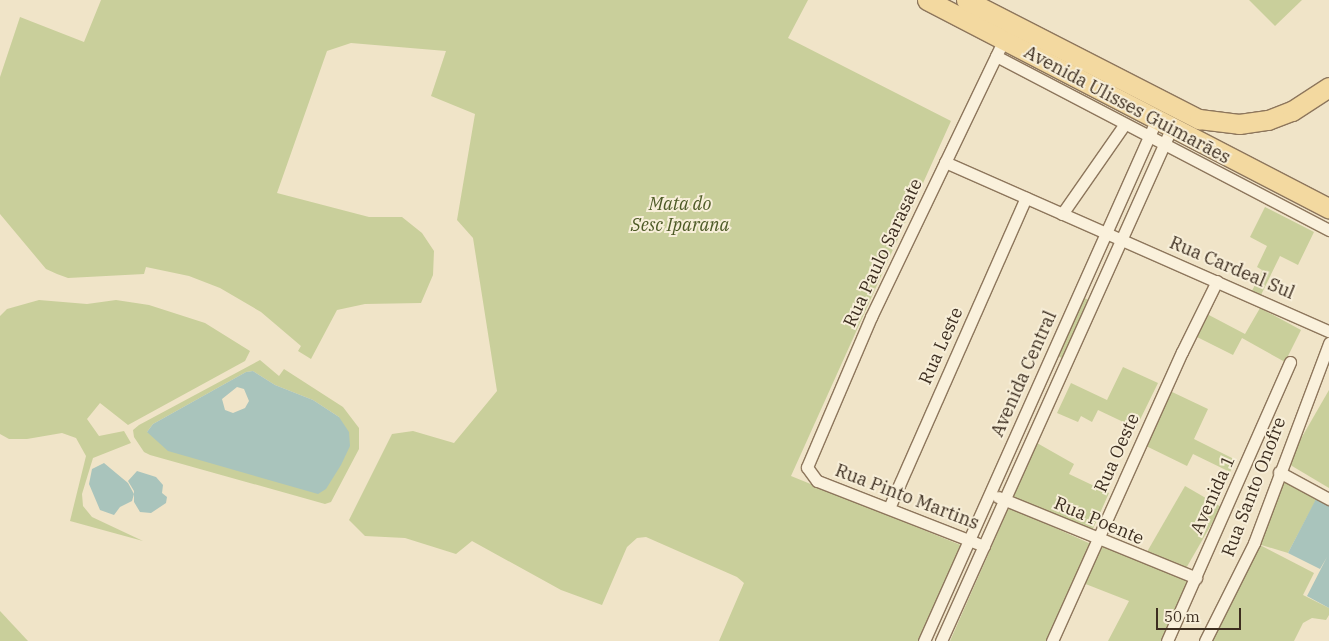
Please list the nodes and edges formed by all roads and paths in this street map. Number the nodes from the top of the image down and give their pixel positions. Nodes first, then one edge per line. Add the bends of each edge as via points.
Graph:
1 (927, 0) edge
2 (966, 0) edge
3 (1000, 48) junction
4 (1103, 71) junction
5 (1329, 87) edge
6 (1094, 88) junction
7 (1124, 125) junction
8 (1159, 133) junction
9 (945, 162) junction
10 (1026, 198) junction
11 (1329, 208) edge
12 (1062, 214) junction
13 (1329, 230) edge
14 (1106, 232) junction
15 (1119, 239) junction
16 (1217, 281) junction
17 (1079, 291) junction
18 (1094, 298) junction
19 (1329, 331) edge
20 (1329, 343) edge
21 (1290, 362) dead end
22 (1279, 472) junction
23 (817, 481) joint
24 (990, 493) junction
25 (1329, 499) edge
26 (1005, 500) junction
27 (889, 508) junction
28 (970, 540) junction
29 (1099, 540) junction
30 (984, 546) junction
31 (1196, 578) junction
32 (924, 641) edge
33 (941, 641) edge
34 (1052, 641) edge
35 (1167, 641) edge
36 (1205, 641) edge

1 - 3 main road, Avenida Ulisses Guimarães
2 - 4 main road, Avenida Ulisses Guimarães
3 - 6 main road, Avenida Ulisses Guimarães
3 - 7 street
3 - 9 street, Rua Paulo Sarasate
4 - 5 main road, Avenida Ulisses Guimarães via 1174,107 1220,123 1268,120 1292,111
4 - 6 main road
6 - 8 main road, Avenida Ulisses Guimarães
7 - 8 street
7 - 12 street
8 - 11 main road, Avenida Ulisses Guimarães
8 - 13 street
8 - 14 street, Avenida Central
8 - 15 street, Avenida Central
9 - 10 street, Rua Cardeal Sul
9 - 23 street, Rua Paulo Sarasate via 871,317 808,462 807,471
10 - 12 street, Rua Cardeal Sul
10 - 27 street, Rua Leste
12 - 14 street, Rua Cardeal Sul
14 - 15 street, Rua Cardeal Sul
14 - 17 street, Avenida Central
15 - 16 street, Rua Cardeal Sul
15 - 18 street, Avenida Central
16 - 19 street, Rua Cardeal Sul
16 - 29 street, Rua Oeste
17 - 18 street
17 - 24 street, Avenida Central
18 - 26 street, Avenida Central
20 - 22 street, Rua Santo Onofre
21 - 31 street, Avenida 1
22 - 25 street
22 - 36 street, Rua Santo Onofre via 1254,543
23 - 27 street, Rua Pinto Martins
24 - 26 street, Rua Poente
24 - 28 street, Avenida Central
26 - 29 street, Rua Poente
26 - 30 street, Avenida Central
27 - 28 street, Rua Pinto Martins
28 - 30 street, Rua Pinto Martins
28 - 32 street, Avenida Central
29 - 31 street, Rua Poente
29 - 34 street, Rua Oeste
30 - 33 street, Avenida Central
31 - 35 street, Avenida 1

